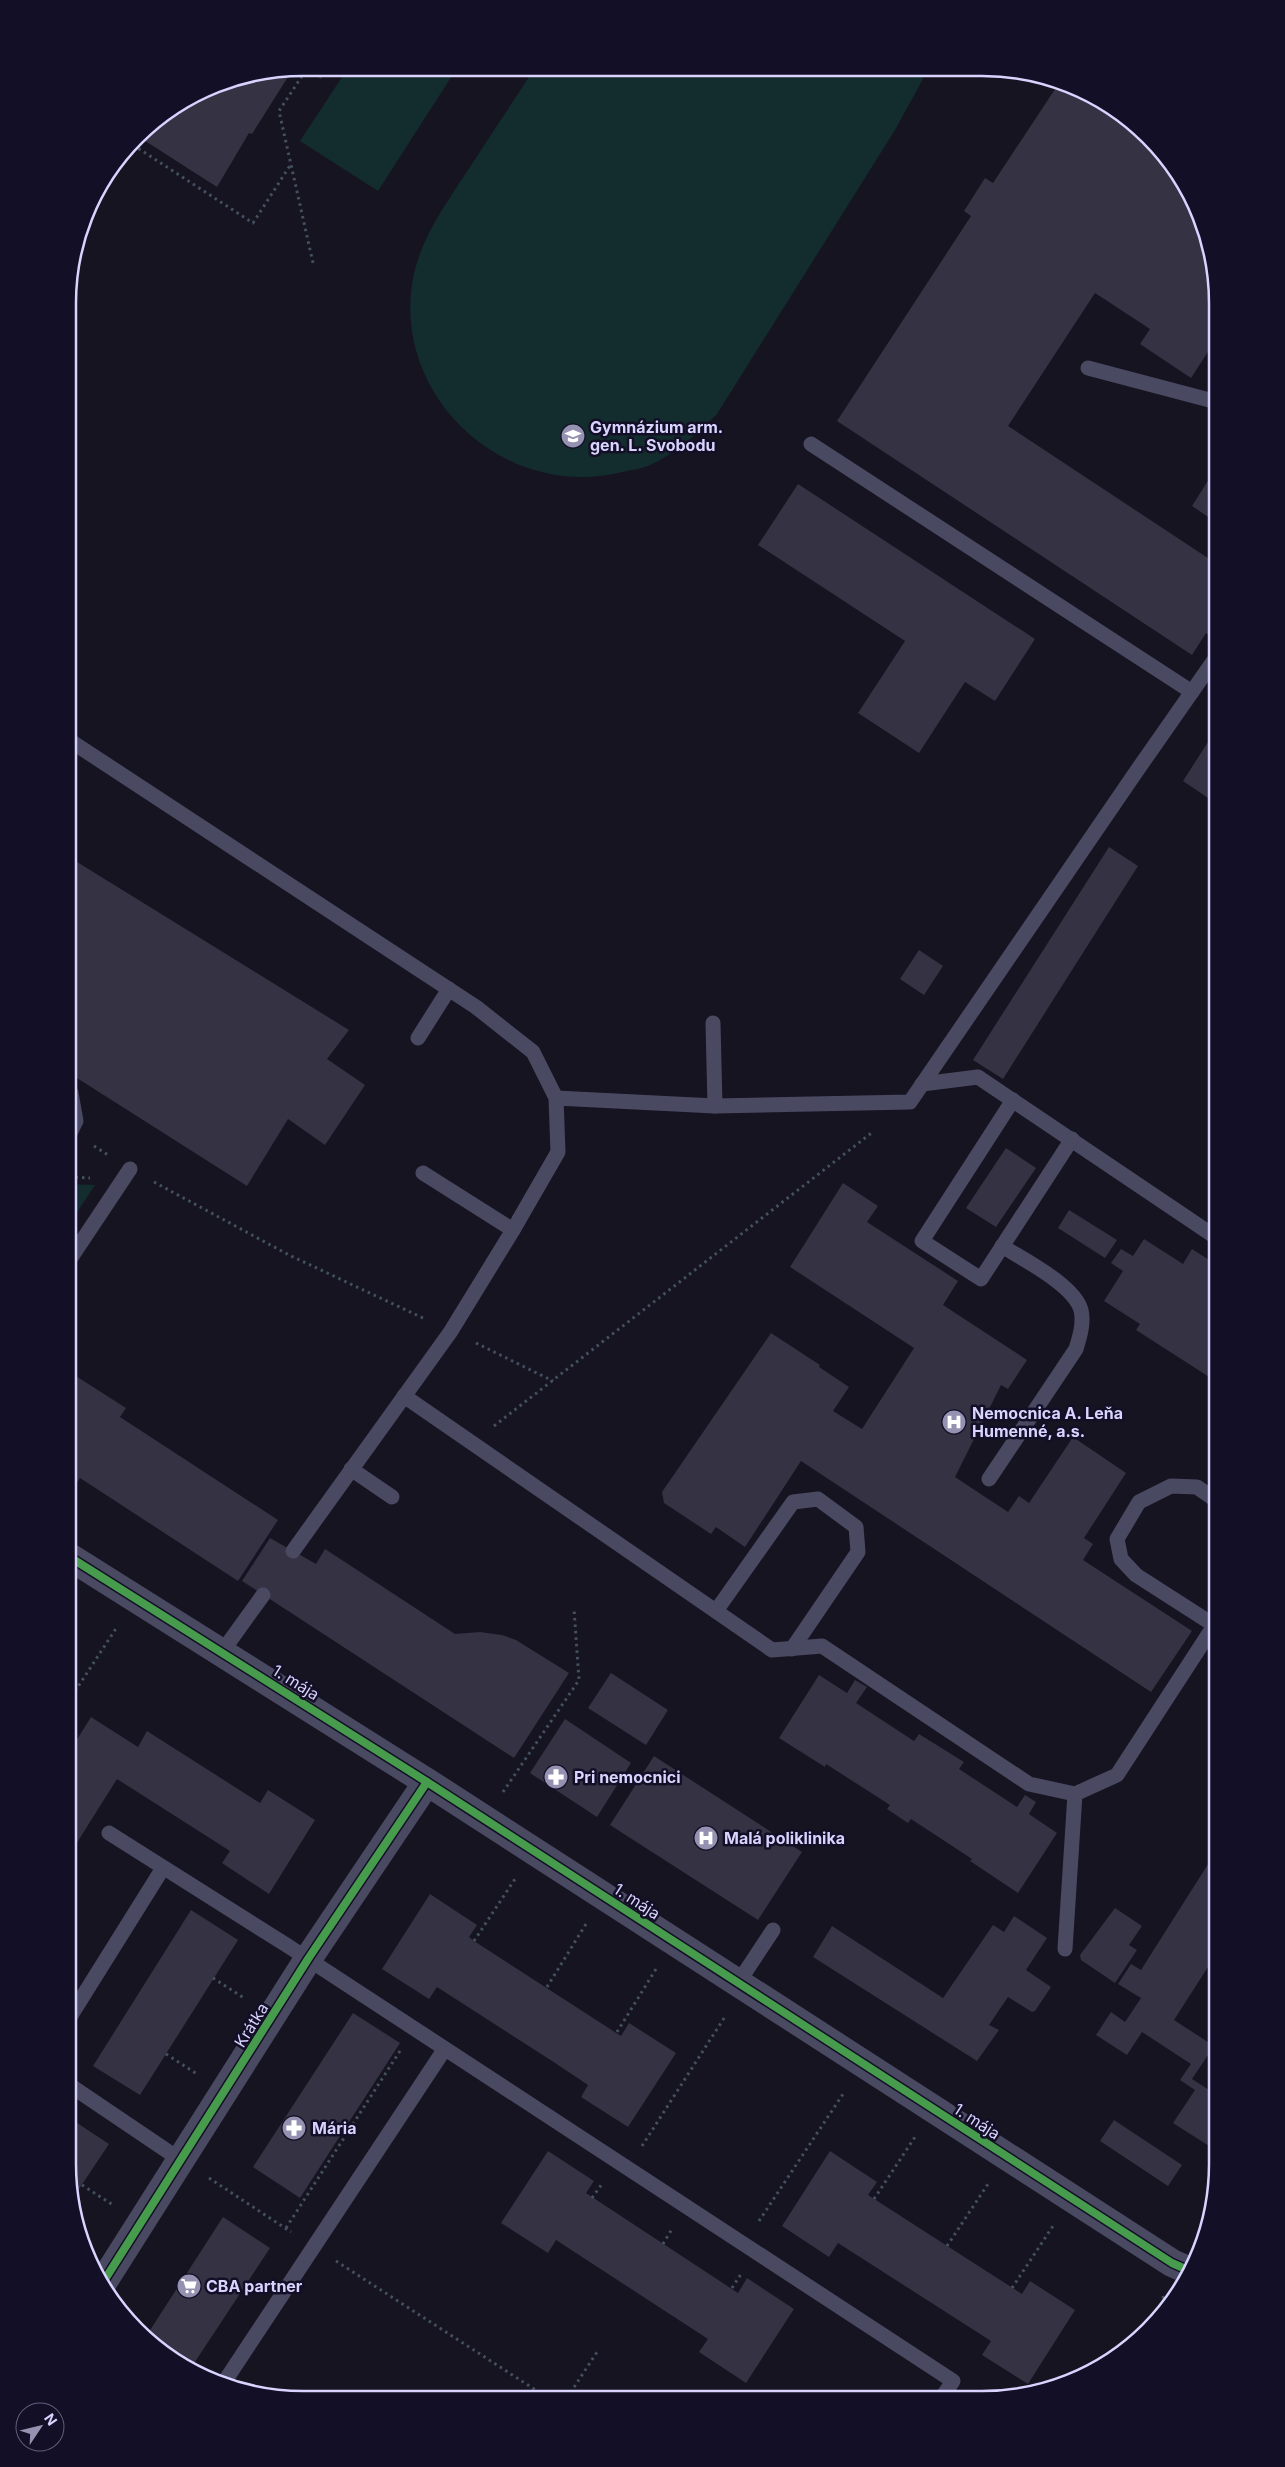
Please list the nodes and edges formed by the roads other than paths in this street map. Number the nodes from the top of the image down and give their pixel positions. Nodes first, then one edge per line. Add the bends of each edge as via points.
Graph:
1 (1088, 368) dead end
2 (1209, 400) edge
3 (811, 444) dead end
4 (1209, 668) edge
5 (1192, 692) junction
6 (76, 745) edge
7 (449, 989) junction
8 (713, 1023) dead end
9 (418, 1038) dead end
10 (922, 1084) junction
11 (556, 1098) junction
12 (1013, 1100) junction
13 (715, 1106) junction
14 (1072, 1139) junction
15 (130, 1169) road end
16 (423, 1173) dead end
17 (513, 1230) junction
18 (1209, 1233) edge
19 (1002, 1246) junction
20 (76, 1250) edge
21 (404, 1396) junction
22 (352, 1469) junction
23 (989, 1479) dead end
24 (1209, 1495) edge
25 (392, 1497) dead end
26 (294, 1551) dead end
27 (76, 1561) edge
28 (263, 1595) dead end
29 (716, 1612) junction
30 (1209, 1620) edge
31 (1209, 1635) edge
32 (792, 1649) junction
33 (222, 1652) junction
34 (427, 1782) junction
35 (1075, 1794) junction
36 (108, 1833) dead end
37 (162, 1868) junction
38 (773, 1930) dead end
39 (1065, 1949) dead end
40 (308, 1959) junction
41 (738, 1983) junction
42 (76, 2007) edge
43 (444, 2050) junction
44 (76, 2089) edge
45 (182, 2161) junction
46 (1183, 2268) edge
47 (107, 2277) edge
48 (227, 2378) edge
49 (946, 2391) edge

1 - 2 lane
3 - 5 lane
4 - 5 lane
5 - 10 lane
6 - 7 lane
7 - 9 lane
7 - 11 lane via 533,1052
8 - 13 lane
10 - 12 lane via 978,1077
10 - 13 lane via 910,1102
11 - 13 lane
11 - 17 lane via 558,1152
12 - 14 lane
12 - 19 lane via 922,1241 981,1279
14 - 18 lane
14 - 19 lane
15 - 20 lane
16 - 17 lane
17 - 21 lane via 451,1331
19 - 23 lane via 1069,1290 1081,1310 1082,1330 1076,1349
21 - 22 lane
21 - 29 lane
22 - 25 lane
22 - 26 lane
24 - 30 lane via 1197,1487 1171,1486 1139,1502 1117,1539 1120,1559 1136,1575
27 - 33 street, 1. mája
28 - 33 lane
29 - 32 lane via 772,1650
29 - 32 lane via 793,1502 818,1500 856,1527 858,1552
31 - 35 lane via 1117,1774
32 - 35 lane via 822,1646 1029,1784
33 - 34 street, 1. mája
34 - 40 street, Krátka
34 - 41 street, 1. mája
35 - 39 lane
36 - 37 lane
37 - 40 lane
37 - 42 lane
38 - 41 lane
40 - 43 lane
40 - 45 street, Krátka
41 - 46 street, 1. mája
43 - 48 lane
43 - 49 lane via 953,2381
44 - 45 lane
45 - 47 street, Krátka

